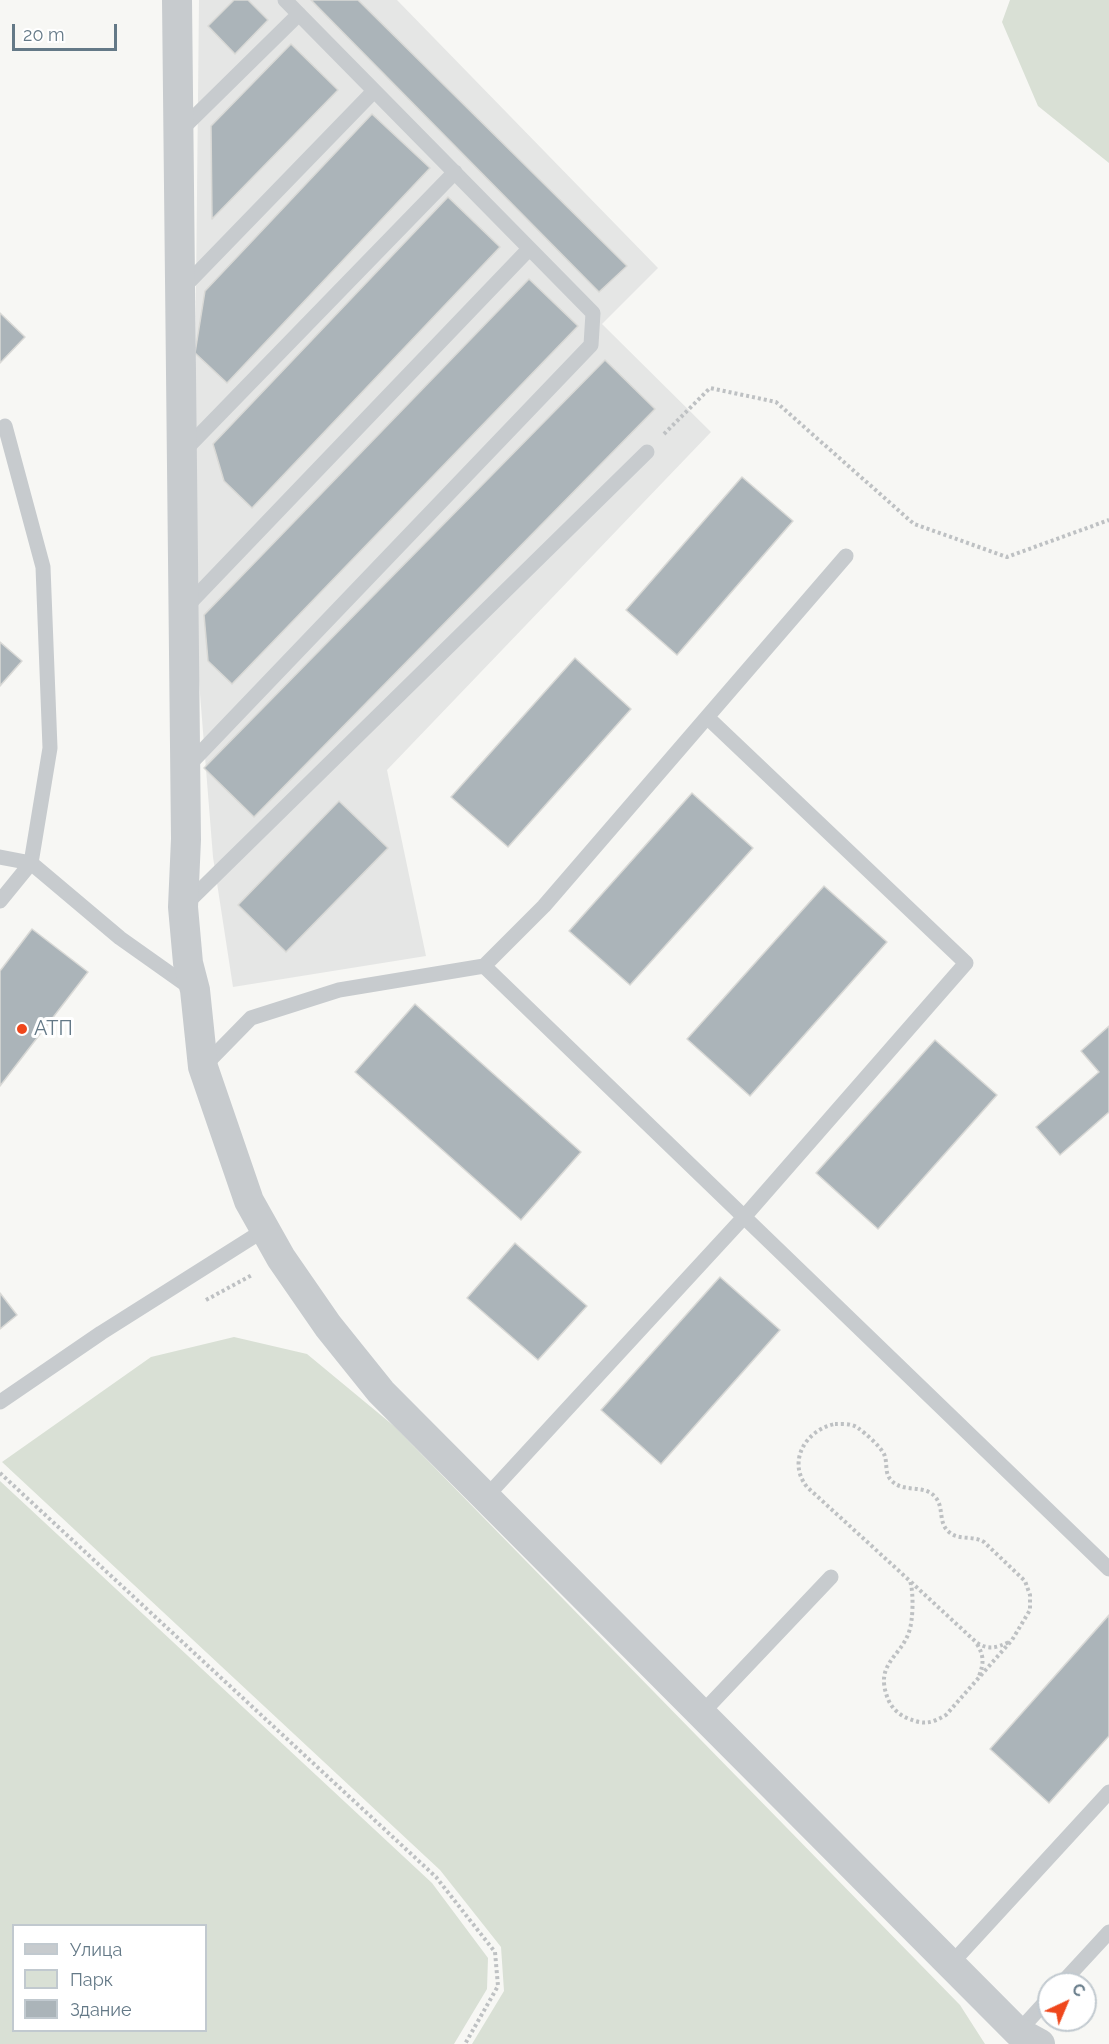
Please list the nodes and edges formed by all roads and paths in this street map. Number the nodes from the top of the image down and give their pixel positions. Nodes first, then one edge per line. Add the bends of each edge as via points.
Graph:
1 (177, 0) edge
2 (285, 0) edge
3 (299, 14) junction
4 (374, 91) junction
5 (178, 132) junction
6 (454, 172) junction
7 (530, 249) junction
8 (181, 290) junction
9 (5, 426) dead end
10 (647, 452) joint
11 (182, 453) junction
12 (1109, 520) edge
13 (846, 556) dead end
14 (184, 610) junction
15 (707, 717) junction
16 (185, 769) junction
17 (0, 857) edge
18 (32, 863) junction
19 (0, 900) edge
20 (183, 907) junction
21 (484, 966) junction
22 (195, 990) junction
23 (203, 1066) junction
24 (744, 1217) junction
25 (264, 1230) junction
26 (0, 1402) edge
27 (0, 1473) edge
28 (486, 1497) junction
29 (1109, 1569) edge
30 (831, 1577) dead end
31 (910, 1581) junction
32 (1012, 1640) junction
33 (977, 1643) junction
34 (977, 1679) junction
35 (701, 1714) junction
36 (1109, 1792) edge
37 (1109, 1932) edge
38 (950, 1965) junction
39 (1072, 1972) edge
40 (1037, 2021) edge
41 (1027, 2040) edge
42 (465, 2044) edge

1 - 5 street
2 - 3 lane
3 - 4 lane
3 - 5 lane
4 - 6 lane
4 - 8 lane
5 - 8 street
6 - 7 lane
6 - 11 lane
7 - 14 lane
7 - 16 lane via 593,313 591,345
8 - 11 street
9 - 18 lane via 43,567 50,747
10 - 12 path via 710,388 776,402 914,524 1007,556
10 - 20 lane
11 - 14 street
13 - 15 lane
14 - 16 street
15 - 21 lane via 544,906
15 - 24 lane via 966,963
16 - 20 street
17 - 18 lane
18 - 19 lane
18 - 22 lane via 120,938
20 - 22 street via 188,963
21 - 23 lane via 339,990 251,1017
21 - 24 lane
22 - 23 street
23 - 25 street via 249,1201
24 - 28 lane
24 - 29 lane
25 - 26 lane via 101,1332
25 - 28 street via 328,1326 381,1392
27 - 42 path via 436,1877 495,1952 498,1986
28 - 35 street
30 - 35 lane
31 - 32 path via 800,1478 801,1451 824,1426 857,1427 883,1452 887,1476 892,1482 933,1494 939,1501 942,1524 947,1531 984,1542 1025,1581 1030,1610
31 - 33 path
31 - 34 path via 911,1628 892,1656 883,1686 890,1704 902,1716 920,1723 934,1722 946,1715
32 - 33 path via 987,1648
32 - 34 path
33 - 34 path via 983,1654
35 - 38 street
36 - 38 lane
37 - 39 lane
38 - 41 street
40 - 41 lane

